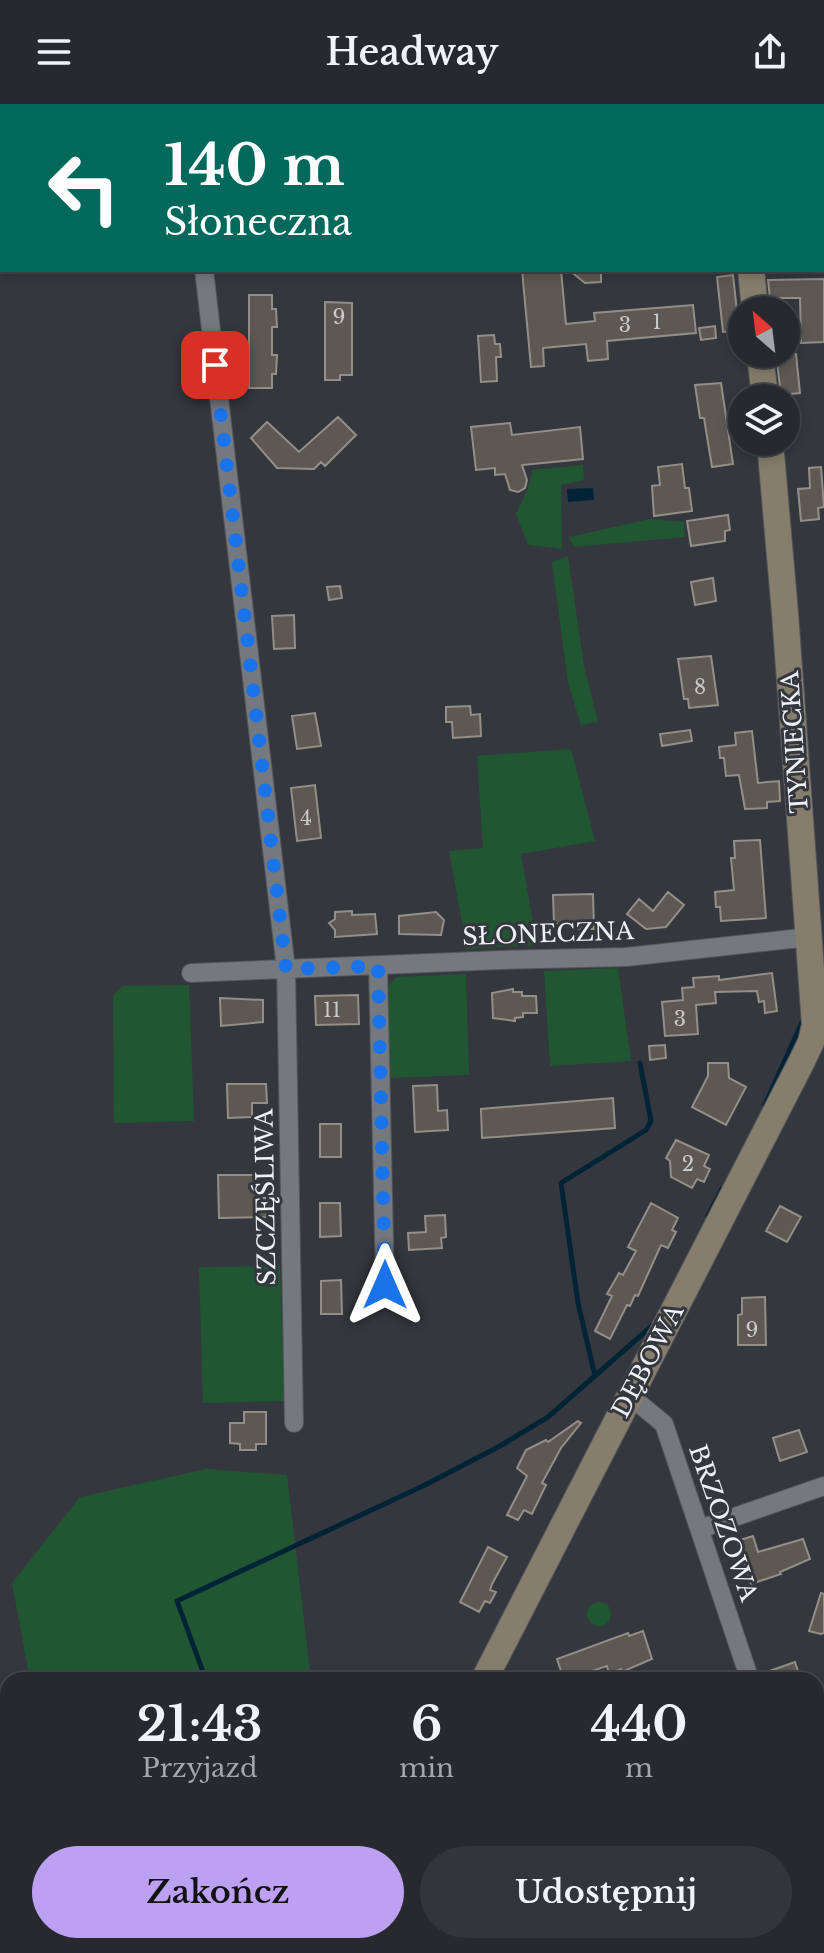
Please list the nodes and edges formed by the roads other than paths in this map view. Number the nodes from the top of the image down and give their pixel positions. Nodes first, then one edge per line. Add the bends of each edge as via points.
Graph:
1 (204, 272) edge
2 (751, 272) edge
3 (754, 296) edge
4 (771, 456) edge
5 (810, 937) junction
6 (378, 966) junction
7 (286, 969) junction
8 (191, 973) dead end
9 (818, 1043) edge
10 (385, 1285) dead end
11 (630, 1396) junction
12 (294, 1423) dead end
13 (824, 1486) edge
14 (700, 1529) junction
15 (488, 1672) edge
16 (747, 1672) edge

1 - 7 street, SZCZĘŚLIWA
2 - 3 street
4 - 5 street, TYNIECKA
5 - 6 street, SŁONECZNA via 626,957
5 - 9 street, TYNIECKA
6 - 7 street, SŁONECZNA
6 - 10 street
7 - 8 street, SŁONECZNA
7 - 12 street, SZCZĘŚLIWA
9 - 11 street, DĘBOWA
11 - 14 street, BRZOZOWA via 664,1424
11 - 15 street, DĘBOWA
13 - 14 street
14 - 16 street, BRZOZOWA

